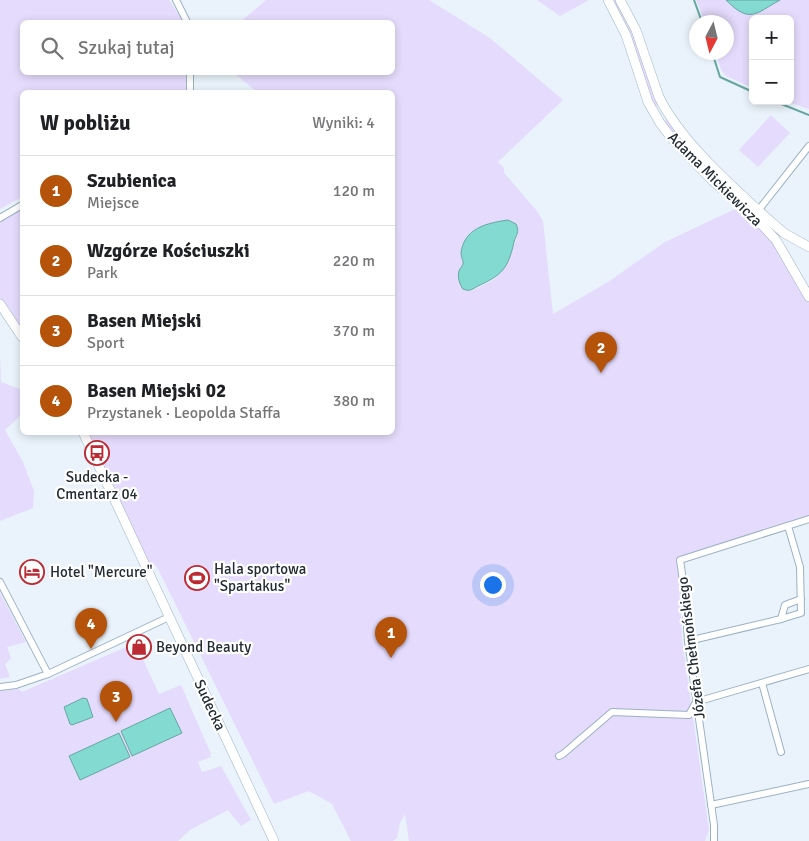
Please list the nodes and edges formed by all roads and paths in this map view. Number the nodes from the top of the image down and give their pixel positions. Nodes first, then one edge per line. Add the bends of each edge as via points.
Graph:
1 (176, 0) edge
2 (608, 0) edge
3 (620, 0) edge
4 (187, 20) edge
5 (190, 75) edge
6 (190, 90) edge
7 (809, 146) edge
8 (20, 207) edge
9 (756, 213) junction
10 (0, 218) edge
11 (784, 233) junction
12 (776, 240) junction
13 (809, 247) edge
14 (809, 296) edge
15 (0, 304) edge
16 (20, 334) edge
17 (83, 435) edge
18 (809, 519) edge
19 (788, 526) junction
20 (0, 582) edge
21 (801, 600) junction
22 (169, 617) junction
23 (781, 619) junction
24 (688, 641) junction
25 (809, 669) edge
26 (48, 674) junction
27 (762, 683) junction
28 (0, 687) edge
29 (696, 702) junction
30 (781, 752) dead end
31 (559, 756) dead end
32 (809, 784) edge
33 (711, 805) junction
34 (274, 841) edge
35 (714, 841) edge

1 - 4 street
2 - 9 street, Adama Mickiewicza via 626,35 648,102 660,123 713,182
3 - 9 street, Adama Mickiewicza via 636,30 667,111 700,153
5 - 6 street
7 - 9 street
8 - 10 street
9 - 11 street
9 - 12 street, Adama Mickiewicza
11 - 12 street via 777,233
11 - 13 street
12 - 14 street, Adama Mickiewicza
15 - 16 street
17 - 22 street, Sudecka
18 - 19 street, Józefa Chełmońskiego
19 - 21 street via 800,567
19 - 24 street, Józefa Chełmońskiego via 680,560
20 - 26 street
21 - 23 street via 785,605
21 - 23 street via 801,613
22 - 26 street
22 - 34 street, Sudecka
23 - 24 street
24 - 29 street, Józefa Chełmońskiego
25 - 27 street
26 - 28 street
27 - 29 street
27 - 30 street
29 - 31 street via 689,715 612,712
29 - 33 street, Józefa Chełmońskiego
32 - 33 street
33 - 35 street, Józefa Chełmońskiego

